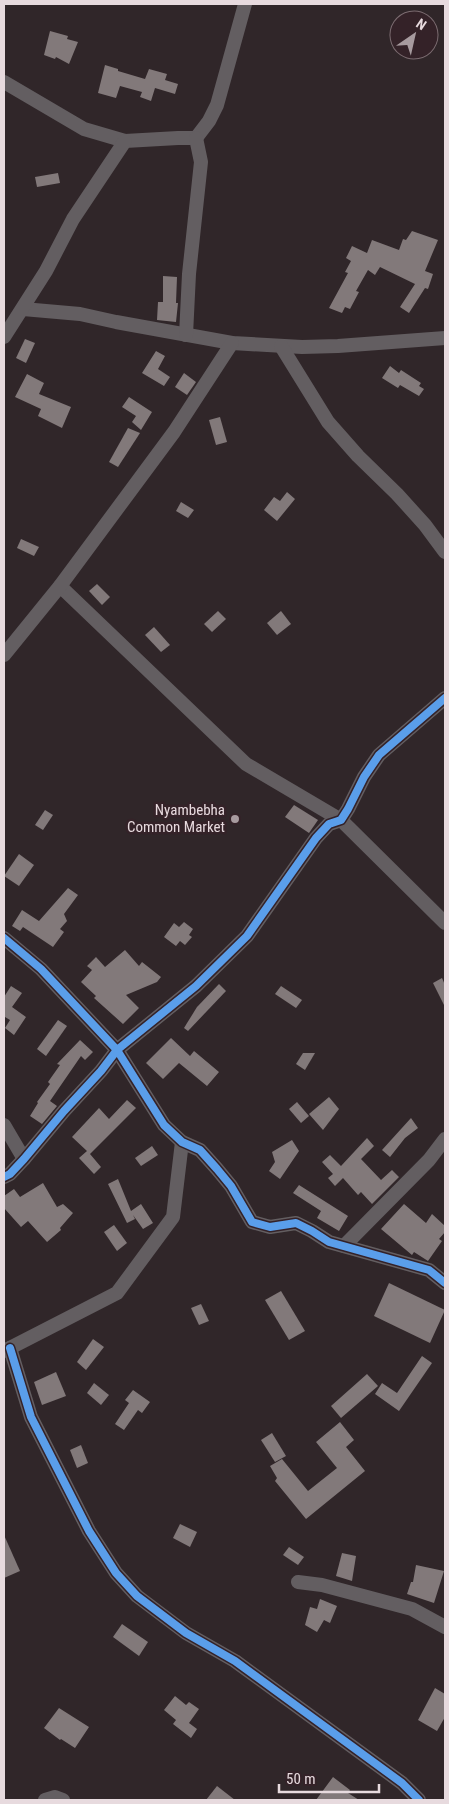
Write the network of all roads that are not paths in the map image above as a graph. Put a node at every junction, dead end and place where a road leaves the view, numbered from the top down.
1 (245, 4) edge
2 (4, 82) edge
3 (196, 138) junction
4 (125, 141) junction
5 (23, 309) junction
6 (186, 335) junction
7 (4, 337) edge
8 (445, 338) edge
9 (232, 343) junction
10 (281, 346) junction
11 (445, 552) edge
12 (60, 586) junction
13 (4, 655) edge
14 (445, 698) edge
15 (341, 820) junction
16 (445, 924) edge
17 (4, 938) edge
18 (117, 1050) junction
19 (4, 1125) edge
20 (445, 1139) edge
21 (182, 1142) junction
22 (24, 1158) junction
23 (4, 1178) edge
24 (344, 1246) junction
25 (445, 1283) edge
26 (7, 1350) edge
27 (298, 1582) dead end
28 (445, 1627) edge
29 (45, 1800) edge
30 (63, 1800) edge
31 (419, 1800) edge

1 - 3 street
2 - 4 street
3 - 4 street
3 - 6 street
4 - 5 street
5 - 6 street
5 - 7 street
6 - 9 street
8 - 10 street
9 - 10 street
9 - 12 street
10 - 11 street
12 - 13 street
12 - 15 street
14 - 15 street
15 - 16 street
15 - 18 street
17 - 18 street
18 - 21 street
18 - 22 street
19 - 22 street
20 - 24 street
21 - 24 street
21 - 26 street
22 - 23 street
24 - 25 street
26 - 31 street
27 - 28 street
29 - 30 street

